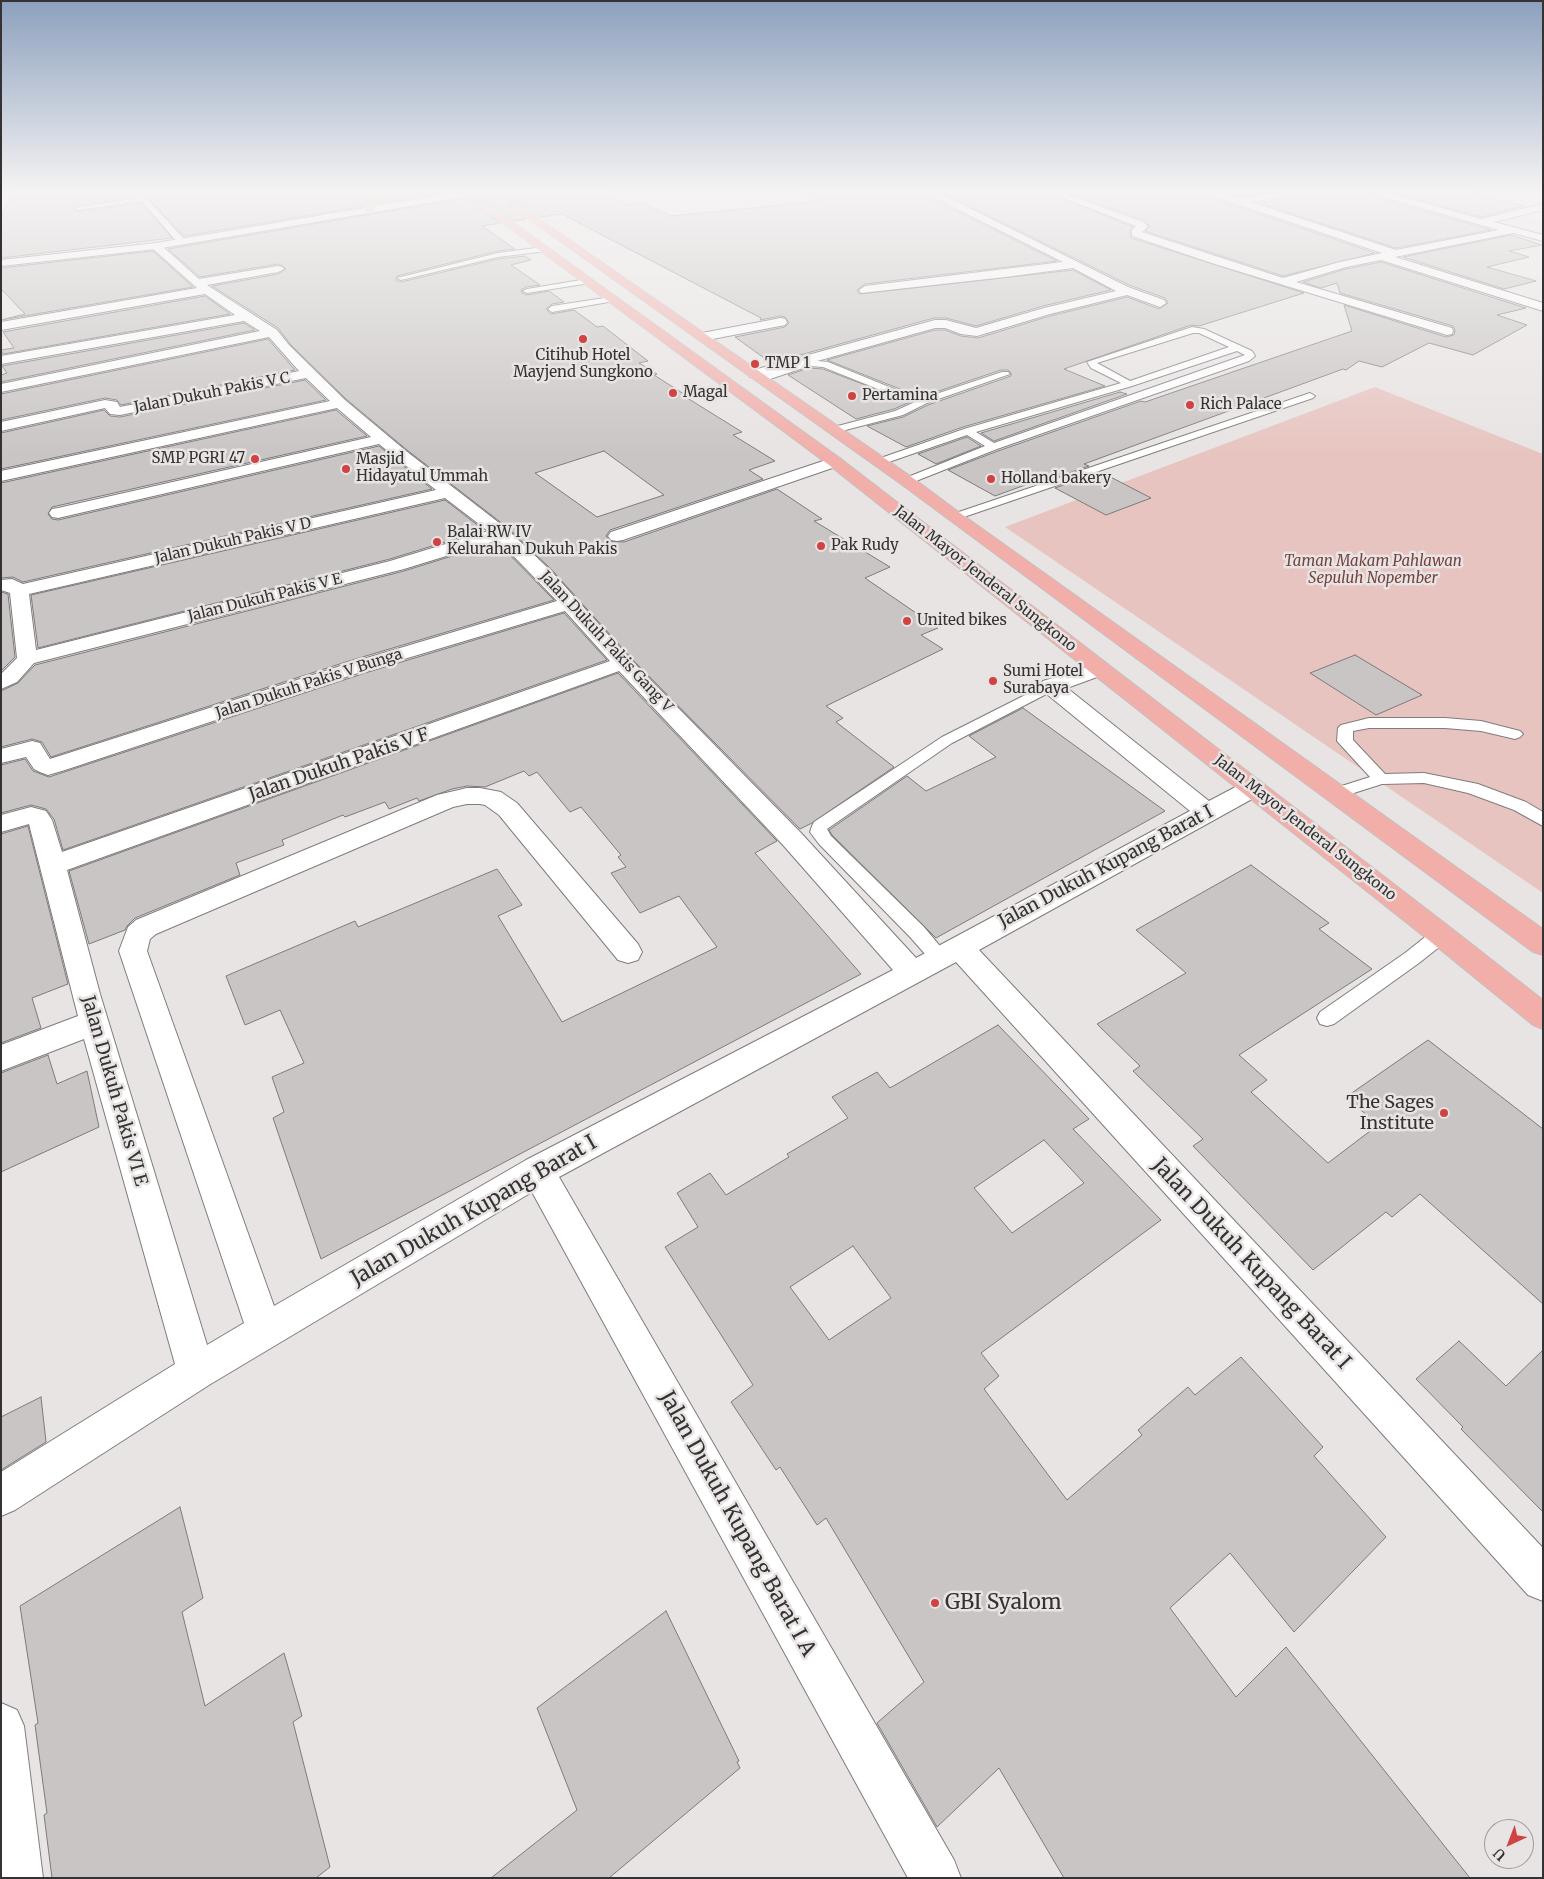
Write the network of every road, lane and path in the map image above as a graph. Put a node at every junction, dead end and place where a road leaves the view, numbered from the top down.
1 (190, 280) joint
2 (621, 280) edge
3 (955, 280) edge
4 (1103, 280) edge
5 (1280, 280) edge
6 (1290, 280) edge
7 (1457, 280) edge
8 (587, 281) joint
9 (1285, 281) junction
10 (865, 290) dead end
11 (1124, 291) junction
12 (527, 292) dead end
13 (611, 299) junction
14 (1160, 303) dead end
15 (1542, 306) edge
16 (552, 309) dead end
17 (239, 313) junction
18 (780, 322) dead end
19 (1, 326) edge
20 (1447, 330) dead end
21 (702, 337) junction
22 (278, 340) junction
23 (1236, 348) junction
24 (1, 349) edge
25 (265, 351) dead end
26 (1, 360) edge
27 (309, 373) junction
28 (1005, 374) dead end
29 (758, 377) junction
30 (1129, 384) junction
31 (1, 388) edge
32 (1310, 396) dead end
33 (924, 401) junction
34 (340, 403) junction
35 (1, 427) edge
36 (834, 430) junction
37 (968, 431) junction
38 (381, 439) junction
39 (993, 446) junction
40 (858, 448) junction
41 (833, 461) junction
42 (879, 462) junction
43 (1, 476) edge
44 (907, 480) junction
45 (448, 492) junction
46 (58, 513) dead end
47 (954, 517) junction
48 (501, 534) junction
49 (616, 536) dead end
50 (9, 587) edge
51 (570, 603) junction
52 (27, 659) junction
53 (623, 663) junction
54 (1101, 669) junction
55 (3, 682) edge
56 (1051, 686) junction
57 (1515, 734) dead end
58 (1, 756) edge
59 (1381, 778) junction
60 (1254, 788) junction
61 (1335, 794) junction
62 (1208, 812) junction
63 (1543, 820) edge
64 (1, 824) edge
65 (53, 865) junction
66 (1441, 935) junction
67 (1543, 944) edge
68 (628, 952) dead end
69 (950, 952) junction
70 (913, 973) junction
71 (1543, 1016) edge
72 (1327, 1018) dead end
73 (94, 1022) junction
74 (1, 1058) edge
75 (538, 1170) junction
76 (265, 1332) junction
77 (196, 1372) junction
78 (1, 1496) edge
79 (1543, 1580) edge
80 (1, 1726) edge
81 (18, 1878) edge
82 (936, 1878) edge

1 - 17 street, Jalan Dukuh Pakis Gang V
1 - 19 street
2 - 21 main road, Jalan Mayor Jenderal Sungkono
3 - 10 street
4 - 11 street
5 - 9 street
6 - 9 street
7 - 15 street
8 - 12 lane
8 - 13 main road, Jalan Mayor Jenderal Sungkono
9 - 20 street
11 - 14 street
11 - 29 street
13 - 16 lane
13 - 41 main road, Jalan Mayor Jenderal Sungkono
17 - 22 street, Jalan Dukuh Pakis Gang V
17 - 24 street
17 - 26 street
18 - 21 street
21 - 29 main road, Jalan Mayor Jenderal Sungkono
22 - 25 street
22 - 27 street, Jalan Dukuh Pakis Gang V
22 - 31 street
23 - 30 lane
23 - 30 lane
23 - 39 lane
27 - 34 street, Jalan Dukuh Pakis Gang V
27 - 35 street, Jalan Dukuh Pakis V C
28 - 33 lane
29 - 33 lane
29 - 36 main road, Jalan Mayor Jenderal Sungkono
30 - 37 lane
32 - 47 lane
33 - 36 lane
34 - 38 street, Jalan Dukuh Pakis Gang V
34 - 43 street
36 - 40 main road, Jalan Mayor Jenderal Sungkono
37 - 39 lane
37 - 42 lane
38 - 45 street, Jalan Dukuh Pakis Gang V
38 - 46 street
39 - 44 lane
40 - 41 main road
40 - 42 main road, Jalan Mayor Jenderal Sungkono
41 - 42 main road
41 - 49 street
41 - 54 main road, Jalan Mayor Jenderal Sungkono
42 - 44 main road, Jalan Mayor Jenderal Sungkono
44 - 47 main road, Jalan Mayor Jenderal Sungkono
45 - 48 street, Jalan Dukuh Pakis Gang V
45 - 50 street, Jalan Dukuh Pakis V D
47 - 61 main road, Jalan Mayor Jenderal Sungkono
48 - 51 street, Jalan Dukuh Pakis Gang V
48 - 52 street, Jalan Dukuh Pakis V E
50 - 52 street
51 - 53 street, Jalan Dukuh Pakis Gang V
51 - 58 street, Jalan Dukuh Pakis V Bunga
52 - 55 street
53 - 65 street, Jalan Dukuh Pakis V F
53 - 70 street, Jalan Dukuh Pakis Gang V
54 - 56 street
54 - 60 main road, Jalan Mayor Jenderal Sungkono
56 - 62 street
56 - 69 lane
57 - 59 lane
59 - 61 lane
59 - 63 lane
60 - 62 street, Jalan Dukuh Kupang Barat I
60 - 66 main road, Jalan Mayor Jenderal Sungkono
61 - 67 main road, Jalan Mayor Jenderal Sungkono
62 - 69 street, Jalan Dukuh Kupang Barat I
64 - 65 street, Jalan Dukuh Pakis VI E
65 - 73 street, Jalan Dukuh Pakis VI E
66 - 71 main road, Jalan Mayor Jenderal Sungkono
66 - 72 lane
68 - 76 street
69 - 70 street, Jalan Dukuh Kupang Barat I
69 - 79 street, Jalan Dukuh Kupang Barat I
70 - 75 street, Jalan Dukuh Kupang Barat I
73 - 74 street
73 - 77 street, Jalan Dukuh Pakis VI E
75 - 76 street, Jalan Dukuh Kupang Barat I
75 - 82 street, Jalan Dukuh Kupang Barat I A
76 - 77 street, Jalan Dukuh Kupang Barat I
77 - 78 street, Jalan Dukuh Kupang Barat I
80 - 81 street

